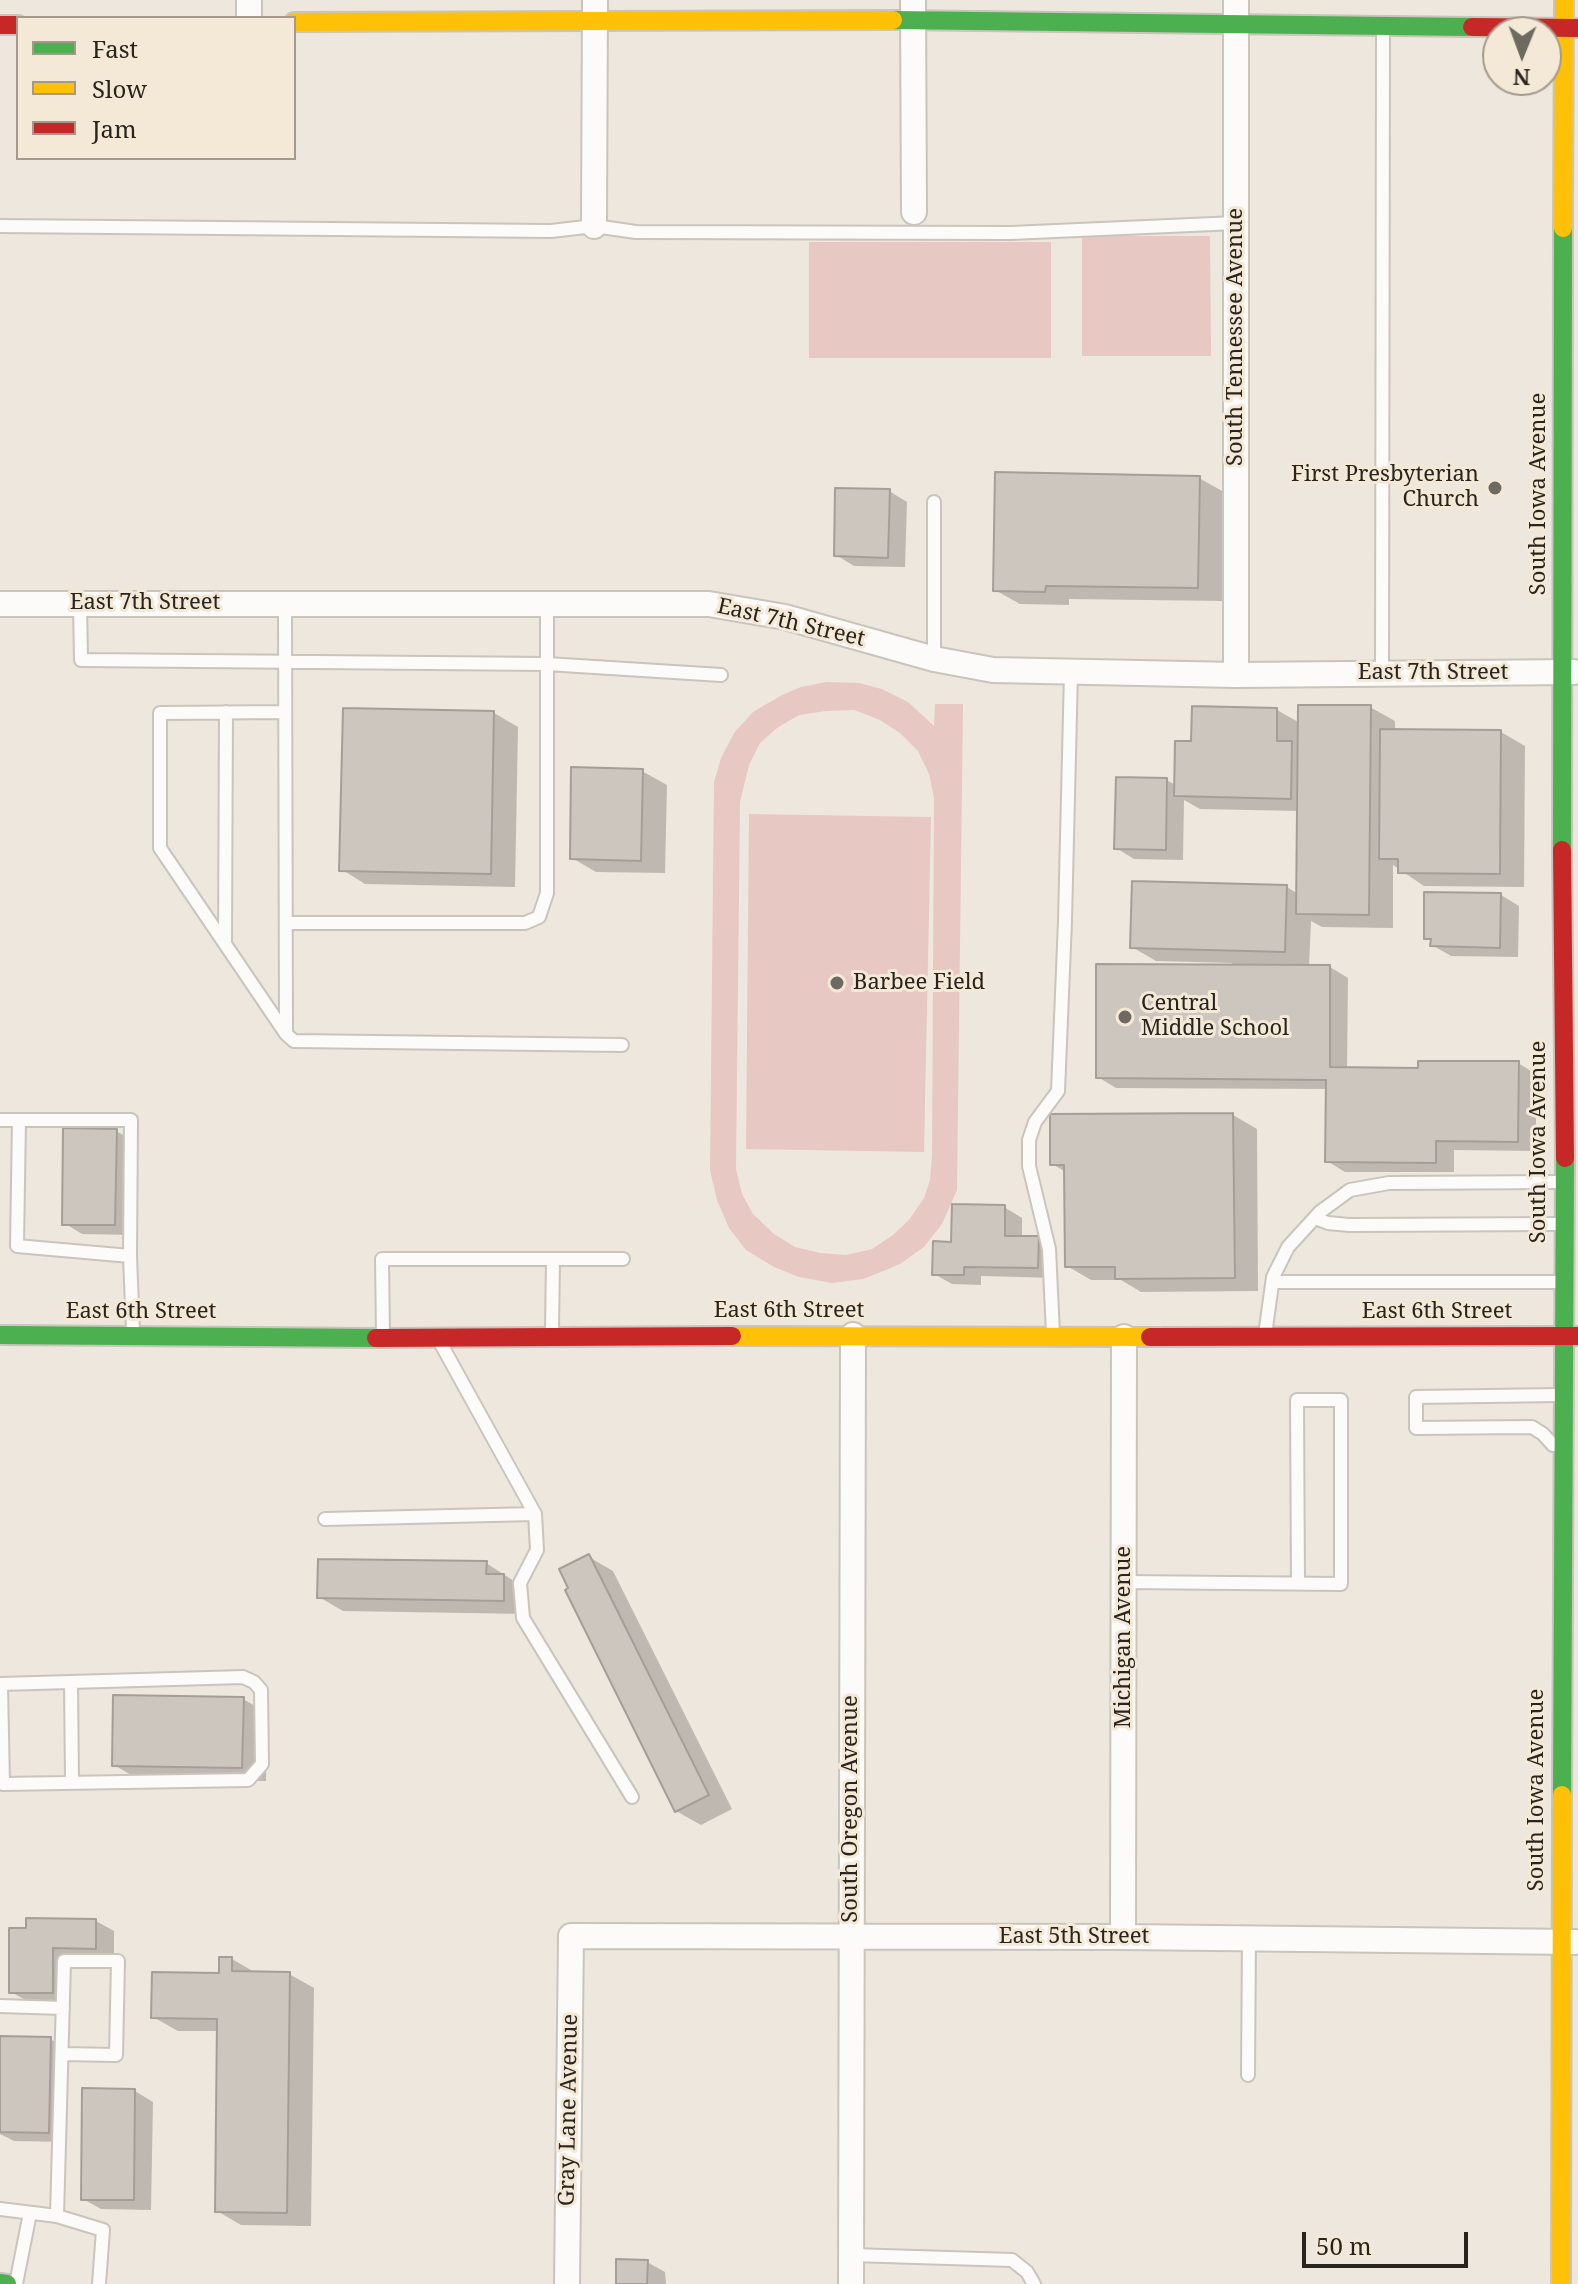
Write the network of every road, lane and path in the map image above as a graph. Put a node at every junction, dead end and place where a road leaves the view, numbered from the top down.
1 (1236, 0) edge
2 (1564, 0) edge
3 (913, 10) edge
4 (595, 11) edge
5 (296, 22) edge
6 (1237, 25) junction
7 (1383, 26) junction
8 (1571, 28) edge
9 (914, 212) dead end
10 (1236, 223) junction
11 (0, 226) edge
12 (594, 226) junction
13 (934, 502) dead end
14 (80, 603) junction
15 (285, 603) junction
16 (547, 603) junction
17 (0, 604) edge
18 (934, 659) junction
19 (285, 660) junction
20 (547, 664) junction
21 (1071, 672) junction
22 (1570, 672) edge
23 (1382, 673) junction
24 (721, 675) dead end
25 (1236, 675) junction
26 (226, 712) junction
27 (285, 712) junction
28 (286, 923) junction
29 (225, 944) junction
30 (286, 1034) junction
31 (622, 1045) dead end
32 (1571, 1117) edge
33 (0, 1120) edge
34 (19, 1120) junction
35 (1571, 1162) edge
36 (1565, 1182) junction
37 (1315, 1218) junction
38 (1571, 1224) edge
39 (130, 1256) junction
40 (553, 1259) junction
41 (623, 1259) dead end
42 (1273, 1282) junction
43 (1571, 1282) edge
44 (0, 1335) edge
45 (133, 1335) junction
46 (552, 1335) junction
47 (853, 1335) junction
48 (1570, 1336) edge
49 (1053, 1337) junction
50 (1124, 1337) junction
51 (1265, 1337) junction
52 (383, 1338) junction
53 (437, 1338) junction
54 (1562, 1395) junction
55 (1562, 1455) junction
56 (535, 1514) junction
57 (325, 1519) dead end
58 (1125, 1582) junction
59 (1298, 1583) junction
60 (71, 1682) junction
61 (1, 1684) edge
62 (72, 1783) junction
63 (632, 1797) dead end
64 (571, 1936) joint
65 (1123, 1937) junction
66 (851, 1938) junction
67 (1249, 1938) junction
68 (1570, 1942) edge
69 (0, 2006) edge
70 (63, 2008) junction
71 (62, 2054) junction
72 (1248, 2075) dead end
73 (0, 2209) edge
74 (30, 2213) junction
75 (57, 2216) junction
76 (852, 2255) junction
77 (0, 2283) edge
78 (7, 2284) edge
79 (16, 2284) edge
80 (99, 2284) edge
81 (567, 2284) edge
82 (851, 2284) edge
83 (1034, 2284) edge
84 (1561, 2284) edge

1 - 6 street, South Tennessee Avenue
2 - 8 street, South Iowa Avenue
3 - 4 street
3 - 6 street
3 - 9 street
4 - 5 street
4 - 12 street
6 - 7 street
6 - 10 street, South Tennessee Avenue
7 - 8 street
7 - 23 lane
8 - 22 street, South Iowa Avenue
10 - 12 lane
10 - 25 street, South Tennessee Avenue
11 - 12 lane
13 - 18 lane
14 - 15 street, East 7th Street
14 - 17 street, East 7th Street
14 - 19 lane
15 - 16 street, East 7th Street
15 - 19 lane
16 - 18 street, East 7th Street
16 - 20 lane
18 - 21 street, East 7th Street
19 - 20 lane
19 - 27 lane
20 - 24 lane
20 - 28 lane
21 - 25 street, East 7th Street
21 - 49 lane
22 - 23 street, East 7th Street
22 - 32 street, South Iowa Avenue
23 - 25 street, East 7th Street
26 - 27 lane
26 - 29 lane
26 - 29 lane
27 - 28 lane
28 - 30 lane
29 - 30 lane
30 - 31 lane
32 - 35 street, South Iowa Avenue
33 - 34 lane
34 - 39 lane
34 - 39 lane
35 - 36 street, South Iowa Avenue
36 - 37 lane
36 - 38 street, South Iowa Avenue
37 - 38 lane
37 - 42 lane
38 - 43 street, South Iowa Avenue
39 - 45 lane
40 - 41 lane
40 - 46 lane
40 - 52 lane
42 - 43 lane
42 - 51 lane
43 - 48 street, South Iowa Avenue
44 - 45 street, East 6th Street
45 - 52 street, East 6th Street
46 - 47 street, East 6th Street
46 - 53 street, East 6th Street
47 - 49 street, East 6th Street
47 - 66 street, South Oregon Avenue
48 - 51 street, East 6th Street
48 - 54 street, South Iowa Avenue
49 - 50 street, East 6th Street
50 - 51 street, East 6th Street
50 - 58 street, Michigan Avenue
52 - 53 street, East 6th Street
53 - 56 lane
54 - 55 street, South Iowa Avenue
54 - 55 lane
55 - 68 street, South Iowa Avenue
56 - 57 lane
56 - 63 lane
58 - 59 lane
58 - 65 street, Michigan Avenue
59 - 59 lane
60 - 61 lane
60 - 62 lane
60 - 62 lane
61 - 62 lane
64 - 66 street, East 5th Street
64 - 81 street, Gray Lane Avenue
65 - 66 street, East 5th Street
65 - 67 street, East 5th Street
66 - 76 street, South Oregon Avenue
67 - 68 street, East 5th Street
67 - 72 lane
68 - 84 street, South Iowa Avenue
69 - 70 lane
70 - 71 lane
70 - 71 lane
71 - 75 lane
73 - 74 lane
74 - 75 lane
74 - 79 lane
75 - 80 lane
76 - 82 street, South Oregon Avenue
76 - 83 lane
77 - 78 street

